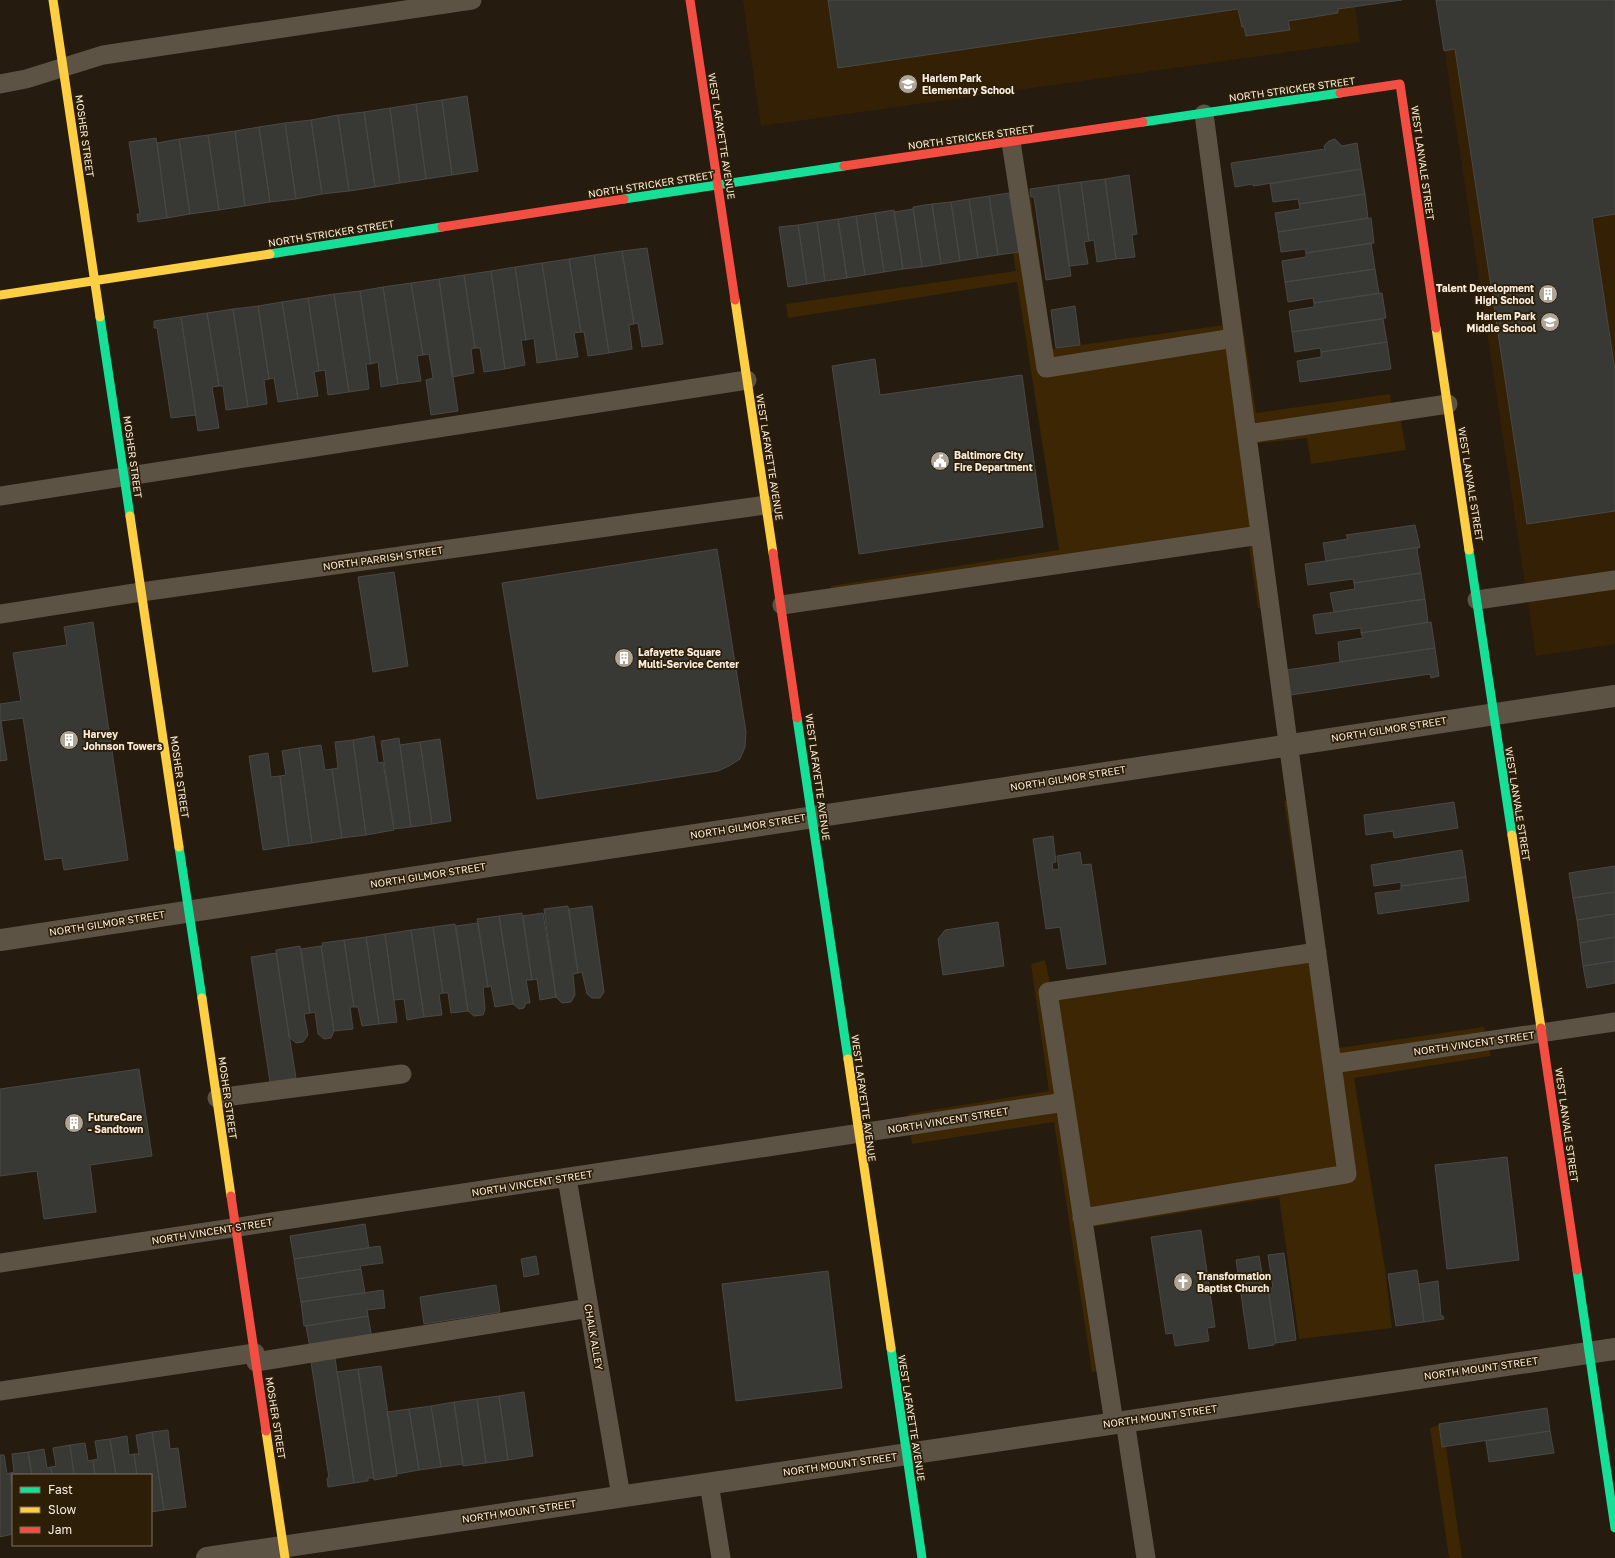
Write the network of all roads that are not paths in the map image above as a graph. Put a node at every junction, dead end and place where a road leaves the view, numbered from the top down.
1 (53, 0) edge
2 (472, 0) edge
3 (690, 0) edge
4 (63, 67) junction
5 (0, 84) edge
6 (1400, 84) joint
7 (1204, 114) junction
8 (1011, 142) junction
9 (718, 185) junction
10 (95, 281) junction
11 (0, 295) edge
12 (1234, 338) junction
13 (747, 380) junction
14 (1448, 404) junction
15 (1247, 434) junction
16 (124, 476) junction
17 (0, 496) edge
18 (766, 505) junction
19 (1260, 535) junction
20 (1615, 580) edge
21 (141, 592) junction
22 (1477, 600) junction
23 (782, 605) junction
24 (0, 614) edge
25 (1615, 696) edge
26 (1494, 713) junction
27 (1288, 745) junction
28 (813, 816) junction
29 (189, 911) junction
30 (0, 940) edge
31 (1317, 952) junction
32 (1615, 1022) edge
33 (1543, 1033) junction
34 (1332, 1064) junction
35 (402, 1074) dead end
36 (217, 1098) junction
37 (1065, 1102) junction
38 (858, 1133) junction
39 (567, 1178) junction
40 (1082, 1218) junction
41 (236, 1228) junction
42 (0, 1263) edge
43 (589, 1308) junction
44 (1615, 1348) edge
45 (1589, 1352) junction
46 (256, 1358) junction
47 (0, 1391) edge
48 (1119, 1422) junction
49 (906, 1454) junction
50 (709, 1483) junction
51 (621, 1496) junction
52 (1615, 1528) edge
53 (285, 1552) edge
54 (207, 1558) edge
55 (720, 1558) edge
56 (922, 1558) edge
57 (1146, 1558) edge

1 - 4 street, MOSHER STREET
2 - 4 lane
3 - 9 street, WEST LAFAYETTE AVENUE
4 - 5 lane
4 - 10 street, MOSHER STREET
6 - 7 street, NORTH STRICKER STREET
6 - 14 street, WEST LANVALE STREET
7 - 8 street, NORTH STRICKER STREET
7 - 12 lane
8 - 9 street, NORTH STRICKER STREET
8 - 12 lane
9 - 10 street, NORTH STRICKER STREET
9 - 13 street, WEST LAFAYETTE AVENUE
10 - 11 street, NORTH STRICKER STREET
10 - 16 street, MOSHER STREET
12 - 15 lane
13 - 16 lane
13 - 18 street, WEST LAFAYETTE AVENUE
14 - 15 lane
14 - 22 street, WEST LANVALE STREET
15 - 19 lane
16 - 17 lane
16 - 21 street, MOSHER STREET
18 - 21 lane, NORTH PARRISH STREET
18 - 23 street, WEST LAFAYETTE AVENUE
19 - 23 lane
19 - 27 lane
20 - 22 lane
21 - 24 lane, NORTH PARRISH STREET
21 - 29 street, MOSHER STREET
22 - 26 street, WEST LANVALE STREET
23 - 28 street, WEST LAFAYETTE AVENUE
25 - 26 street, NORTH GILMOR STREET
26 - 27 street, NORTH GILMOR STREET
26 - 33 street, WEST LANVALE STREET
27 - 28 street, NORTH GILMOR STREET
27 - 31 lane
28 - 29 street, NORTH GILMOR STREET
28 - 38 street, WEST LAFAYETTE AVENUE
29 - 30 street, NORTH GILMOR STREET
29 - 36 street, MOSHER STREET
31 - 34 lane
31 - 37 lane
32 - 33 lane, NORTH VINCENT STREET
33 - 34 lane, NORTH VINCENT STREET
33 - 45 street, WEST LANVALE STREET
34 - 40 lane
35 - 36 lane
36 - 41 street, MOSHER STREET
37 - 38 lane, NORTH VINCENT STREET
37 - 40 lane
38 - 39 lane, NORTH VINCENT STREET
38 - 49 street, WEST LAFAYETTE AVENUE
39 - 41 lane, NORTH VINCENT STREET
39 - 43 lane, CHALK ALLEY
40 - 48 lane
41 - 42 lane, NORTH VINCENT STREET
41 - 46 street, MOSHER STREET
43 - 46 lane
43 - 51 lane, CHALK ALLEY
44 - 45 street, NORTH MOUNT STREET
45 - 48 street, NORTH MOUNT STREET
45 - 52 street, WEST LANVALE STREET
46 - 47 lane
46 - 53 street, MOSHER STREET
48 - 49 street, NORTH MOUNT STREET
48 - 57 lane
49 - 50 street, NORTH MOUNT STREET
49 - 56 street, WEST LAFAYETTE AVENUE
50 - 51 street, NORTH MOUNT STREET
50 - 55 lane
51 - 53 street, NORTH MOUNT STREET
53 - 54 street, NORTH MOUNT STREET

